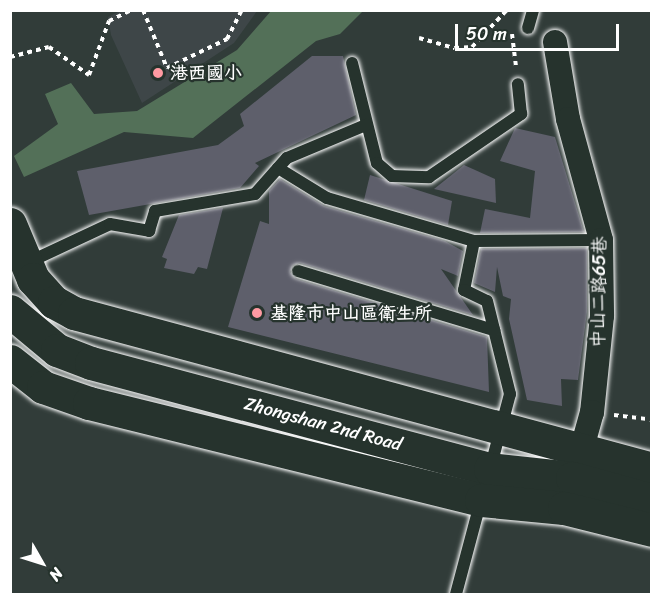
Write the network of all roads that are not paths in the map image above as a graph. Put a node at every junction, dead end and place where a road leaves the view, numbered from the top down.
1 (533, 10) edge
2 (528, 28) dead end
3 (555, 42) dead end
4 (352, 63) dead end
5 (518, 84) road end
6 (366, 125) junction
7 (278, 168) junction
8 (10, 224) edge
9 (602, 240) junction
10 (474, 241) junction
11 (25, 264) junction
12 (298, 272) dead end
13 (10, 311) edge
14 (494, 330) junction
15 (10, 361) edge
16 (501, 429) junction
17 (651, 469) edge
18 (573, 479) junction
19 (486, 484) junction
20 (651, 500) edge
21 (651, 530) edge
22 (456, 594) edge

1 - 2 lane
3 - 9 street, 中山二路65巷
4 - 6 lane
5 - 6 lane
6 - 7 lane
7 - 10 lane
7 - 11 lane
8 - 11 street, Zhongshan 2nd Road
9 - 10 lane
9 - 18 street, 中山二路65巷
10 - 14 lane
11 - 16 street, Zhongshan 2nd Road
12 - 14 lane
13 - 19 street, Zhongshan 2nd Road
14 - 16 lane
15 - 19 street, Zhongshan 2nd Road
16 - 18 street, Zhongshan 2nd Road
16 - 19 lane
17 - 18 street, Zhongshan 2nd Road
18 - 19 street, Zhongshan 2nd Road
18 - 20 street, Zhongshan 2nd Road
18 - 21 street, Zhongshan 2nd Road
19 - 22 lane

